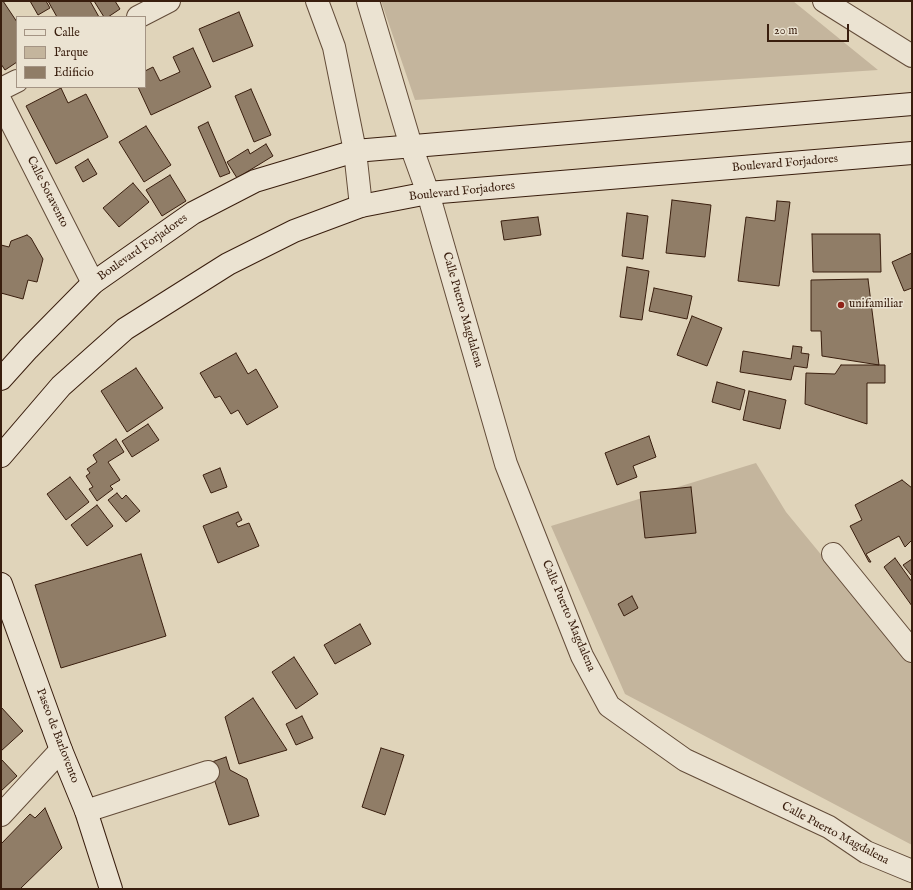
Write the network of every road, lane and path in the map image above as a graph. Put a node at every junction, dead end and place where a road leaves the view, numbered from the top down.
1 (169, 1) edge
2 (317, 1) edge
3 (368, 1) edge
4 (824, 1) edge
5 (140, 16) edge
6 (912, 56) edge
7 (16, 82) edge
8 (1, 89) edge
9 (1, 102) edge
10 (912, 104) edge
11 (411, 146) junction
12 (355, 151) junction
13 (912, 153) edge
14 (428, 193) junction
15 (361, 206) junction
16 (93, 283) junction
17 (1, 379) edge
18 (1, 456) edge
19 (833, 554) dead end
20 (1, 584) edge
21 (912, 650) edge
22 (61, 750) junction
23 (208, 772) dead end
24 (86, 811) junction
25 (1, 815) edge
26 (912, 872) edge
27 (111, 889) edge

1 - 5 street
2 - 12 street
3 - 11 street, Calle Puerto Magdalena
4 - 6 street
7 - 8 street
9 - 16 street, Calle Sotavento
10 - 11 street, Boulevard Forjadores
11 - 12 street, Boulevard Forjadores
11 - 14 street, Calle Puerto Magdalena
12 - 15 street
12 - 16 street, Boulevard Forjadores
13 - 14 street, Boulevard Forjadores
14 - 15 street, Boulevard Forjadores
14 - 26 street, Calle Puerto Magdalena
15 - 18 street, Boulevard Forjadores
16 - 17 street, Boulevard Forjadores
19 - 21 street
20 - 22 street, Paseo de Barlovento
22 - 24 street, Paseo de Barlovento
22 - 25 street
23 - 24 street
24 - 27 street, Paseo de Barlovento

